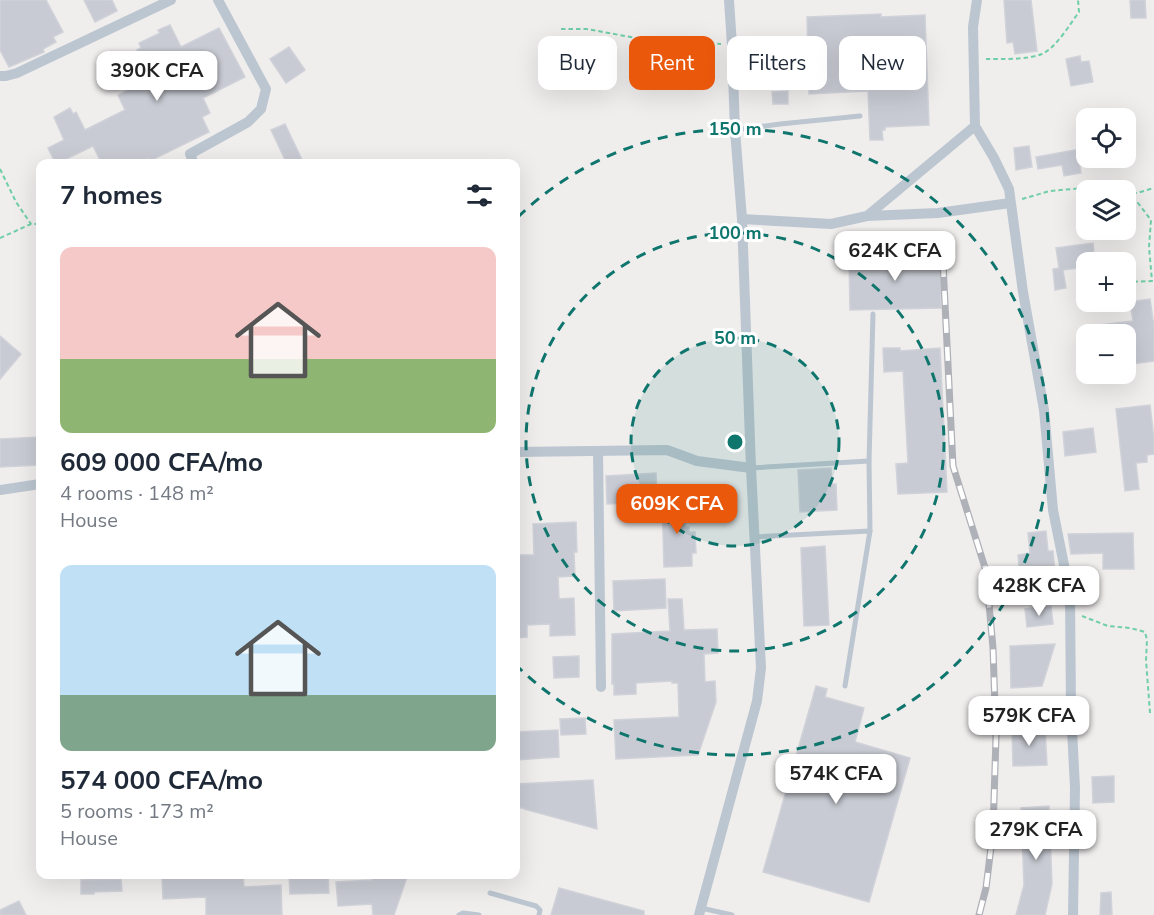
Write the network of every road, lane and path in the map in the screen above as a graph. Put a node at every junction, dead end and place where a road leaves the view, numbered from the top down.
1 (171, 0) edge
2 (218, 0) edge
3 (729, 0) edge
4 (977, 0) edge
5 (1078, 0) edge
6 (561, 29) dead end
7 (731, 36) edge
8 (727, 45) edge
9 (974, 60) junction
10 (0, 76) edge
11 (734, 90) edge
12 (860, 116) dead end
13 (975, 126) junction
14 (735, 130) junction
15 (192, 159) edge
16 (0, 169) edge
17 (1154, 188) edge
18 (1076, 189) edge
19 (1136, 193) edge
20 (1136, 201) edge
21 (1010, 203) junction
22 (867, 216) junction
23 (742, 219) junction
24 (32, 224) junction
25 (36, 224) edge
26 (0, 238) edge
27 (1136, 282) edge
28 (873, 314) dead end
29 (598, 451) junction
30 (520, 452) edge
31 (869, 461) junction
32 (751, 468) junction
33 (36, 485) edge
34 (0, 490) edge
35 (870, 531) junction
36 (754, 537) junction
37 (1070, 611) junction
38 (845, 686) dead end
39 (602, 687) dead end
40 (1150, 713) dead end
41 (490, 893) dead end
42 (700, 911) edge
43 (459, 915) edge
44 (479, 915) edge
45 (538, 915) edge
46 (732, 915) edge
47 (1073, 915) edge

1 - 10 street
2 - 15 street
3 - 7 street
4 - 9 street
5 - 9 path
6 - 8 path
9 - 13 street
11 - 14 street
12 - 14 lane
13 - 21 street
13 - 22 street
14 - 23 street
16 - 24 path
17 - 19 path
18 - 21 path
20 - 27 path
21 - 22 street
21 - 37 street
22 - 23 street
23 - 32 street
24 - 25 path
24 - 26 path
28 - 31 lane
29 - 30 street
29 - 32 street
29 - 39 street
31 - 32 lane
31 - 35 lane
32 - 36 street
33 - 34 street
35 - 36 lane
35 - 38 lane
36 - 42 street
37 - 40 path
37 - 47 street
41 - 45 lane
42 - 46 lane
43 - 44 lane

